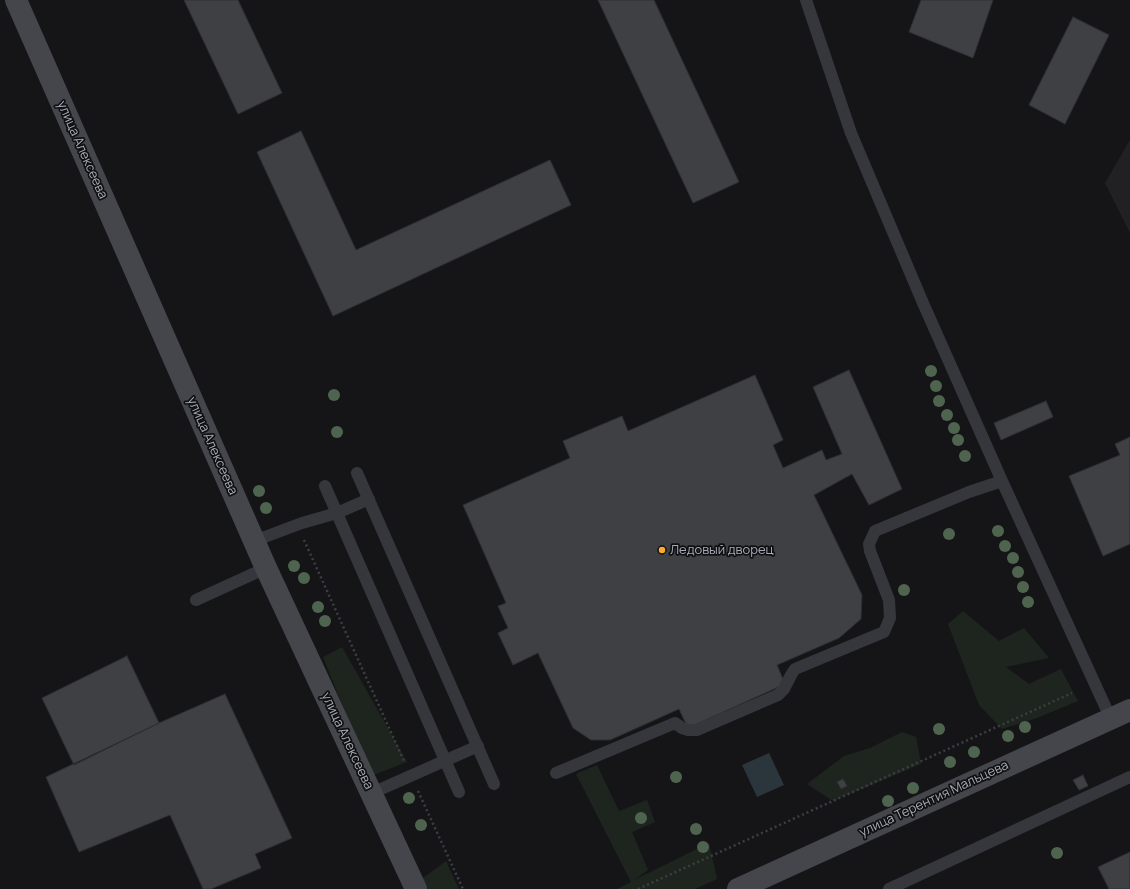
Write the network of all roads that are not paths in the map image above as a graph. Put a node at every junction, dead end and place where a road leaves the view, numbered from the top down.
1 (16, 0) edge
2 (806, 0) edge
3 (357, 472) dead end
4 (1002, 481) junction
5 (325, 486) dead end
6 (369, 499) junction
7 (337, 513) junction
8 (254, 541) junction
9 (266, 568) junction
10 (196, 600) dead end
11 (1130, 710) edge
12 (1110, 719) junction
13 (478, 746) junction
14 (446, 760) junction
15 (556, 773) dead end
16 (1130, 777) edge
17 (494, 784) dead end
18 (459, 792) dead end
19 (372, 793) junction
20 (416, 889) edge
21 (738, 889) edge
22 (889, 889) edge

1 - 8 street, улица Алексеева
2 - 4 lane
3 - 6 lane
4 - 12 lane
4 - 15 lane
5 - 7 lane
6 - 7 lane
6 - 13 lane
7 - 8 lane
7 - 14 lane
8 - 9 street, улица Алексеева
9 - 10 lane
9 - 19 street, улица Алексеева
11 - 12 street, улица Терентия Мальцева
12 - 21 street, улица Терентия Мальцева
13 - 14 lane
13 - 17 lane
14 - 18 lane
14 - 19 lane
16 - 22 lane
19 - 20 street, улица Алексеева

